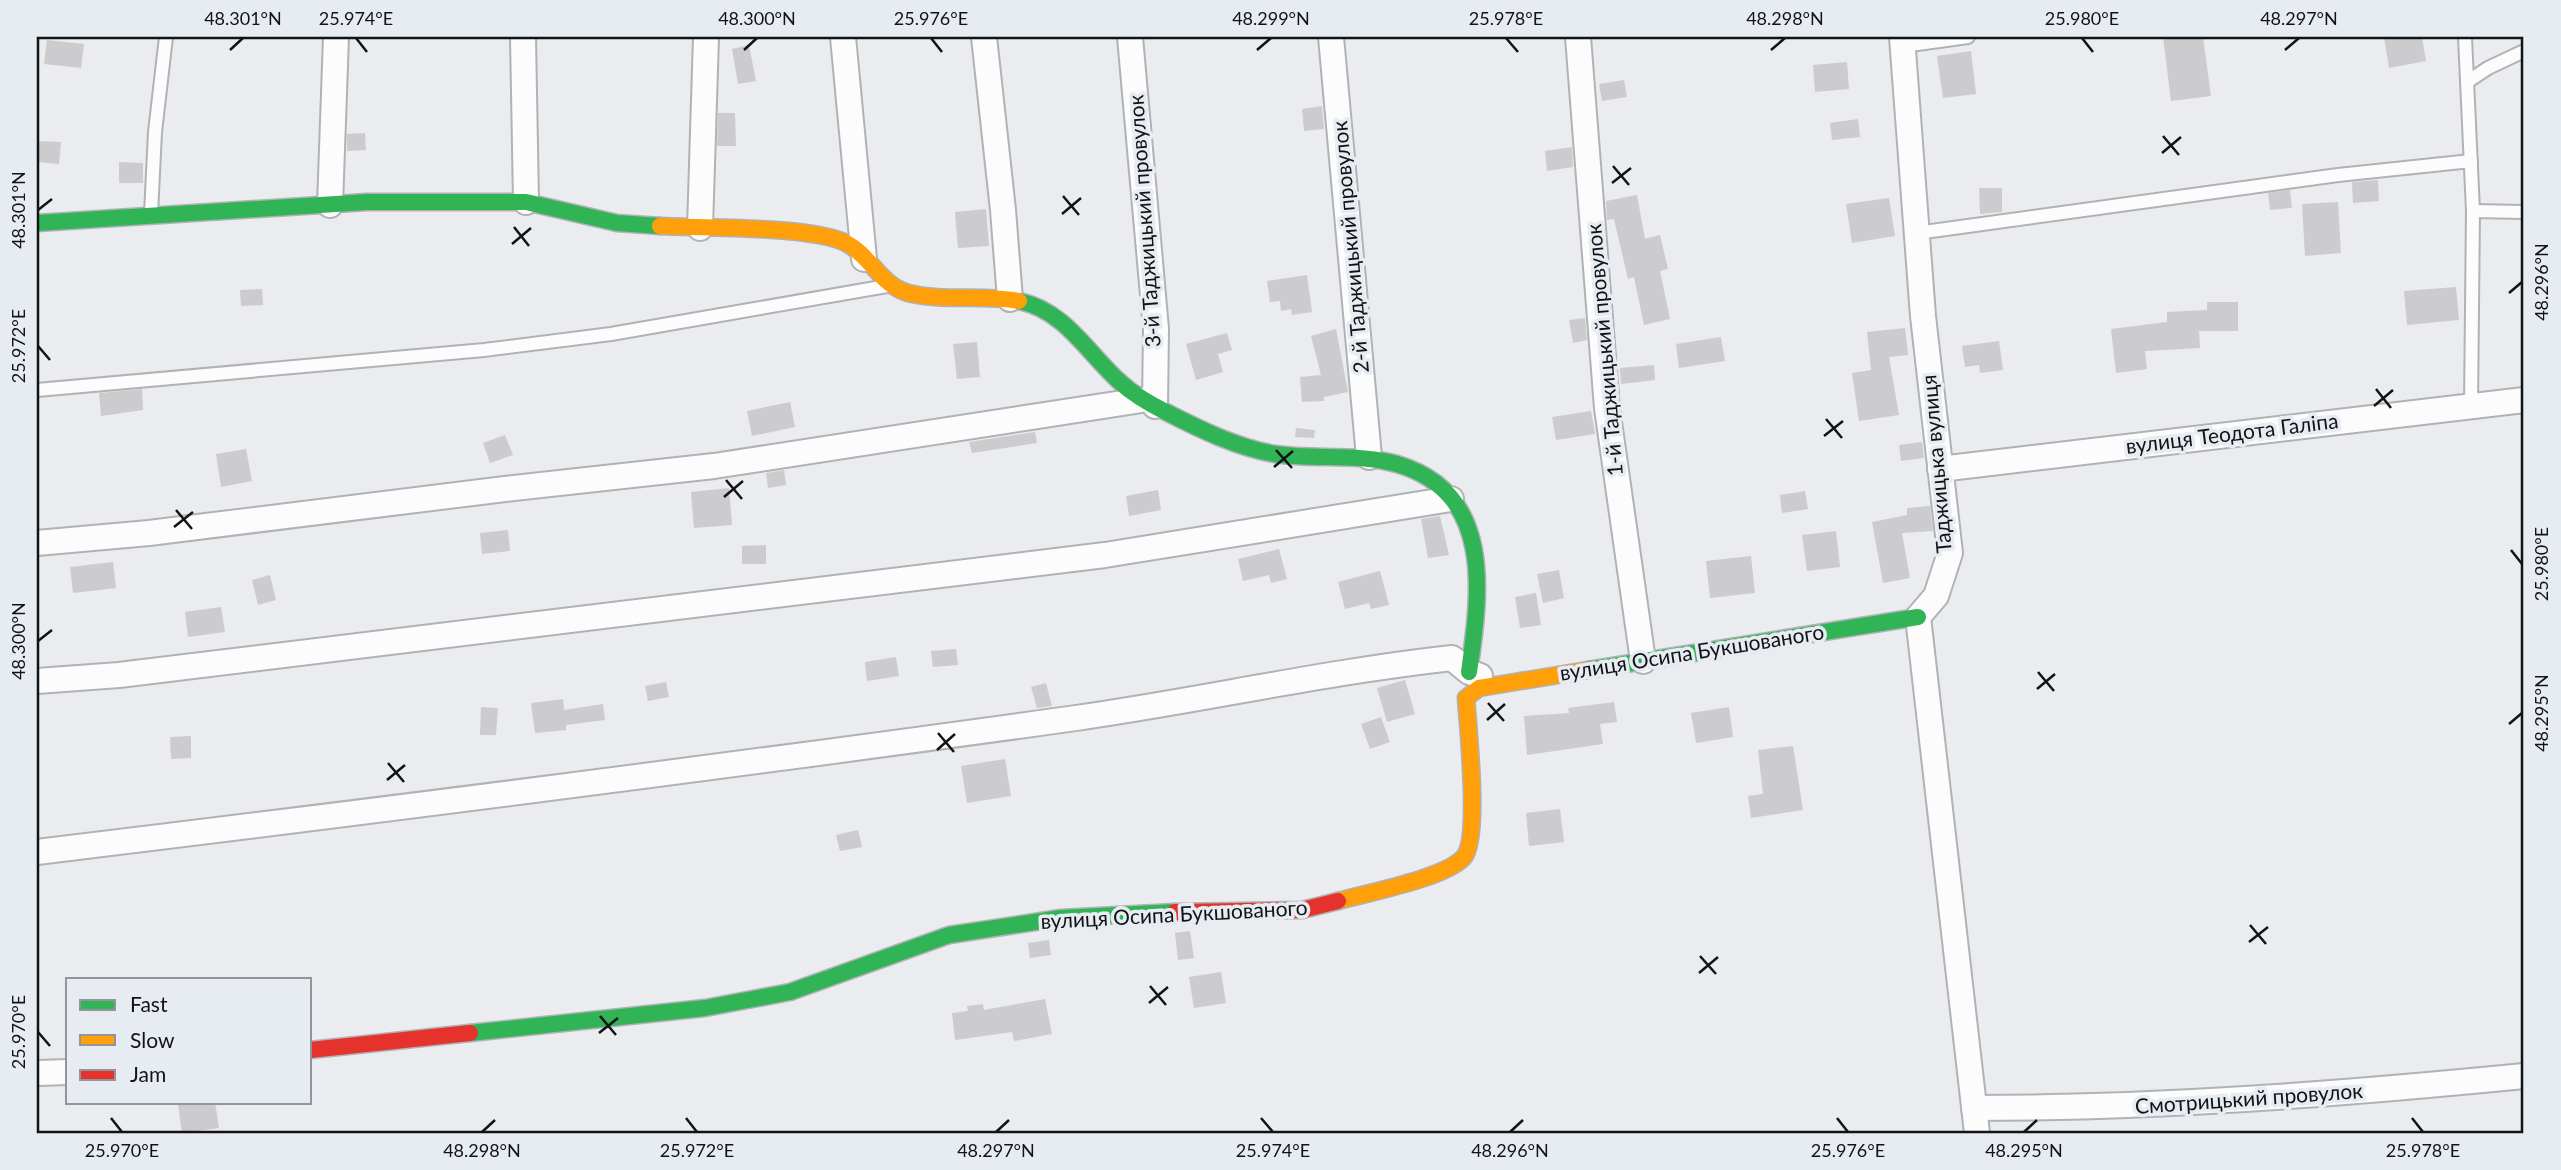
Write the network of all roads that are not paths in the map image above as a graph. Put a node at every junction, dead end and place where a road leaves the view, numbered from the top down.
1 (166, 37) edge
2 (336, 37) edge
3 (523, 37) edge
4 (706, 37) edge
5 (843, 37) edge
6 (984, 37) edge
7 (1130, 37) edge
8 (1331, 37) edge
9 (1578, 37) edge
10 (1968, 37) edge
11 (2465, 37) edge
12 (1902, 41) edge
13 (2524, 51) edge
14 (2467, 82) junction
15 (2471, 161) junction
16 (526, 202) junction
17 (330, 205) junction
18 (2473, 211) junction
19 (2524, 212) edge
20 (151, 216) junction
21 (37, 223) edge
22 (700, 228) junction
23 (1917, 233) junction
24 (864, 259) junction
25 (895, 285) junction
26 (1010, 299) junction
27 (37, 390) edge
28 (2524, 400) edge
29 (1149, 403) junction
30 (2471, 406) junction
31 (1369, 457) junction
32 (1940, 470) junction
33 (1451, 499) junction
34 (37, 543) edge
35 (1918, 617) junction
36 (1643, 662) junction
37 (1469, 672) junction
38 (37, 681) edge
39 (1501, 683) junction
40 (37, 852) edge
41 (312, 1050) edge
42 (66, 1072) edge
43 (37, 1073) edge
44 (2524, 1076) edge
45 (1974, 1108) junction
46 (1977, 1133) edge

1 - 20 lane
2 - 17 street
3 - 16 street
4 - 22 street
5 - 24 street
6 - 26 street
7 - 29 street, 3-й Таджицький провулок
8 - 31 street, 2-й Таджицький провулок
9 - 36 street, 1-й Таджицький провулок
10 - 12 lane
11 - 14 lane
12 - 23 street, Таджицька вулиця
13 - 14 lane
14 - 15 lane
15 - 18 lane
15 - 23 lane
16 - 17 street
16 - 22 street
17 - 20 street
18 - 19 lane
18 - 30 lane
20 - 21 street
22 - 24 street
23 - 32 street, Таджицька вулиця
24 - 25 street
25 - 26 street
25 - 27 lane
26 - 29 street
28 - 30 street, вулиця Теодота Галіпа
29 - 31 street
29 - 34 street
30 - 32 street, вулиця Теодота Галіпа
31 - 33 street
32 - 35 street, Таджицька вулиця
33 - 37 street
33 - 38 street
35 - 36 street, вулиця Осипа Букшованого
35 - 45 street
36 - 39 street, вулиця Осипа Букшованого
37 - 39 street
37 - 40 street
39 - 41 street, вулиця Осипа Букшованого
42 - 43 street
44 - 45 street, Смотрицький провулок
45 - 46 street

